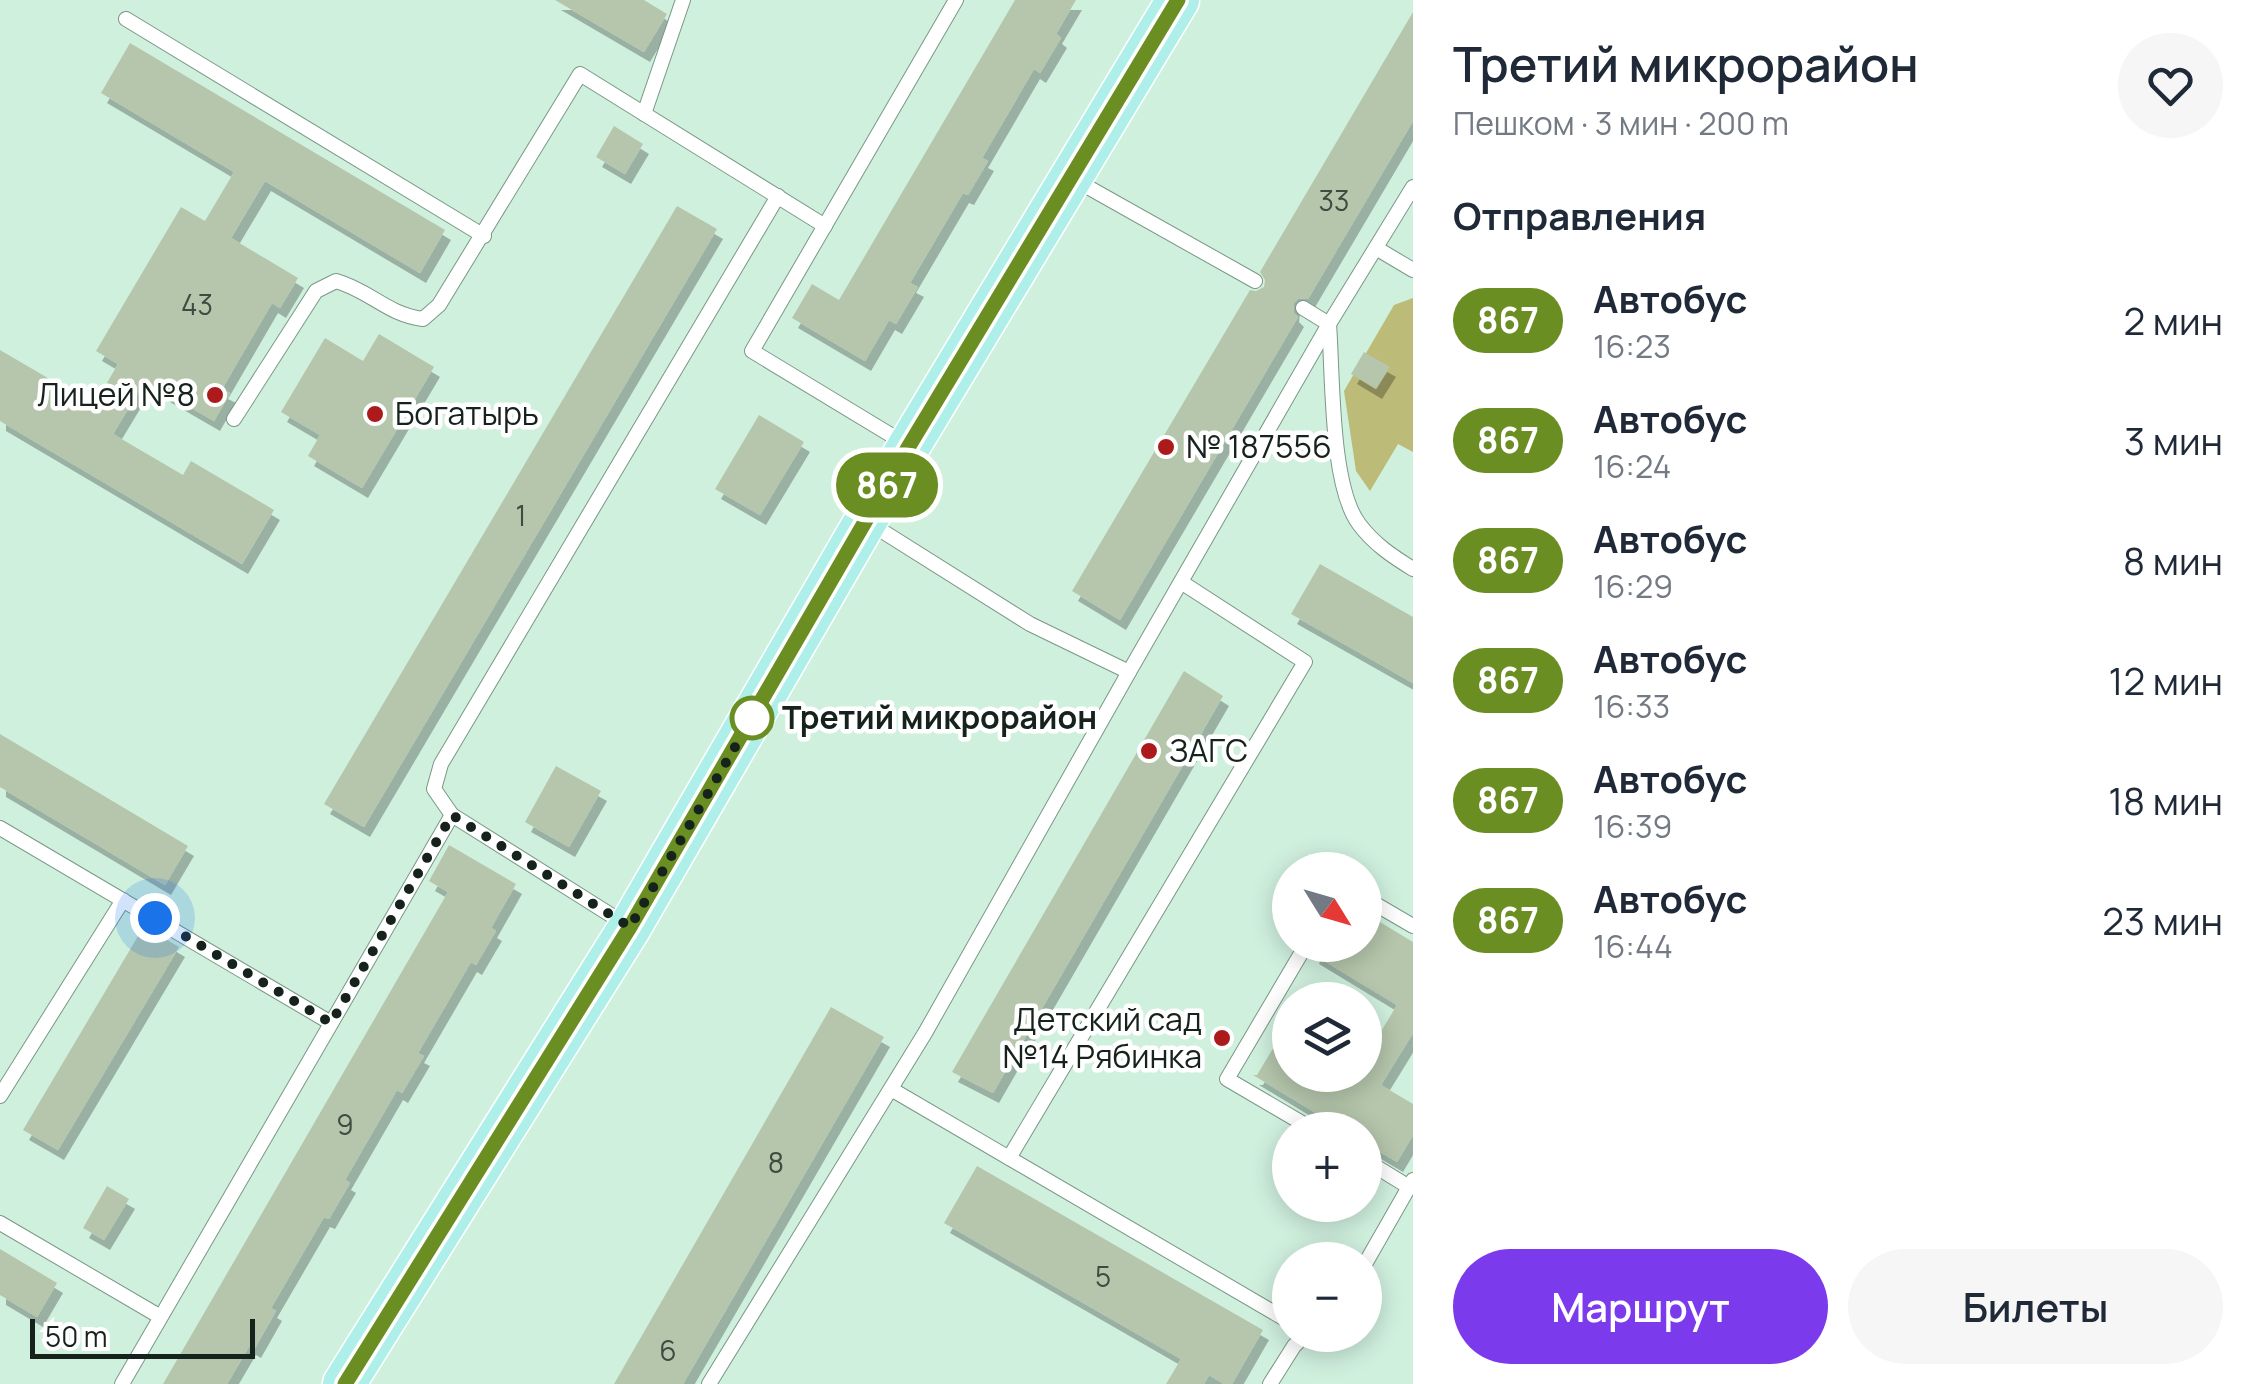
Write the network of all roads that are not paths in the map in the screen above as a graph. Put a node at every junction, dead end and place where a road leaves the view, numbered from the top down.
1 (683, 0) edge
2 (956, 0) edge
3 (1178, 0) edge
4 (126, 19) dead end
5 (644, 114) junction
6 (1070, 177) junction
7 (1413, 187) edge
8 (778, 196) junction
9 (824, 226) junction
10 (484, 236) junction
11 (1376, 248) junction
12 (1413, 270) edge
13 (1255, 280) dead end
14 (1302, 308) dead end
15 (1329, 324) junction
16 (234, 419) dead end
17 (909, 446) junction
18 (866, 521) junction
19 (1413, 569) edge
20 (1180, 582) junction
21 (1129, 672) junction
22 (452, 815) junction
23 (0, 828) edge
24 (122, 900) junction
25 (1382, 908) edge
26 (1413, 926) edge
27 (630, 927) junction
28 (1296, 962) edge
29 (331, 1023) junction
30 (891, 1089) junction
31 (0, 1096) edge
32 (1283, 1112) edge
33 (1009, 1158) junction
34 (1382, 1168) edge
35 (1411, 1183) edge
36 (0, 1223) edge
37 (1377, 1242) edge
38 (1272, 1311) edge
39 (159, 1316) junction
40 (1290, 1352) edge
41 (122, 1384) edge
42 (344, 1384) edge
43 (709, 1384) edge
44 (1270, 1384) edge

1 - 5 lane
2 - 9 lane
3 - 6 main road
4 - 10 lane
5 - 8 lane
5 - 10 lane
6 - 13 lane
6 - 17 main road
7 - 11 lane
8 - 9 lane
8 - 22 lane
9 - 17 lane
10 - 16 lane
11 - 12 lane
11 - 15 lane
14 - 15 lane
15 - 19 lane
15 - 20 lane
17 - 18 main road
18 - 21 lane
18 - 27 main road
20 - 21 lane
20 - 33 lane
21 - 30 lane
22 - 27 lane
22 - 29 lane
23 - 24 lane
24 - 29 lane
24 - 31 lane
25 - 26 lane
27 - 42 main road
28 - 32 lane
29 - 39 lane
30 - 33 lane
30 - 43 lane
33 - 38 lane
34 - 35 lane
35 - 37 lane
36 - 39 lane
39 - 41 lane
40 - 44 lane

